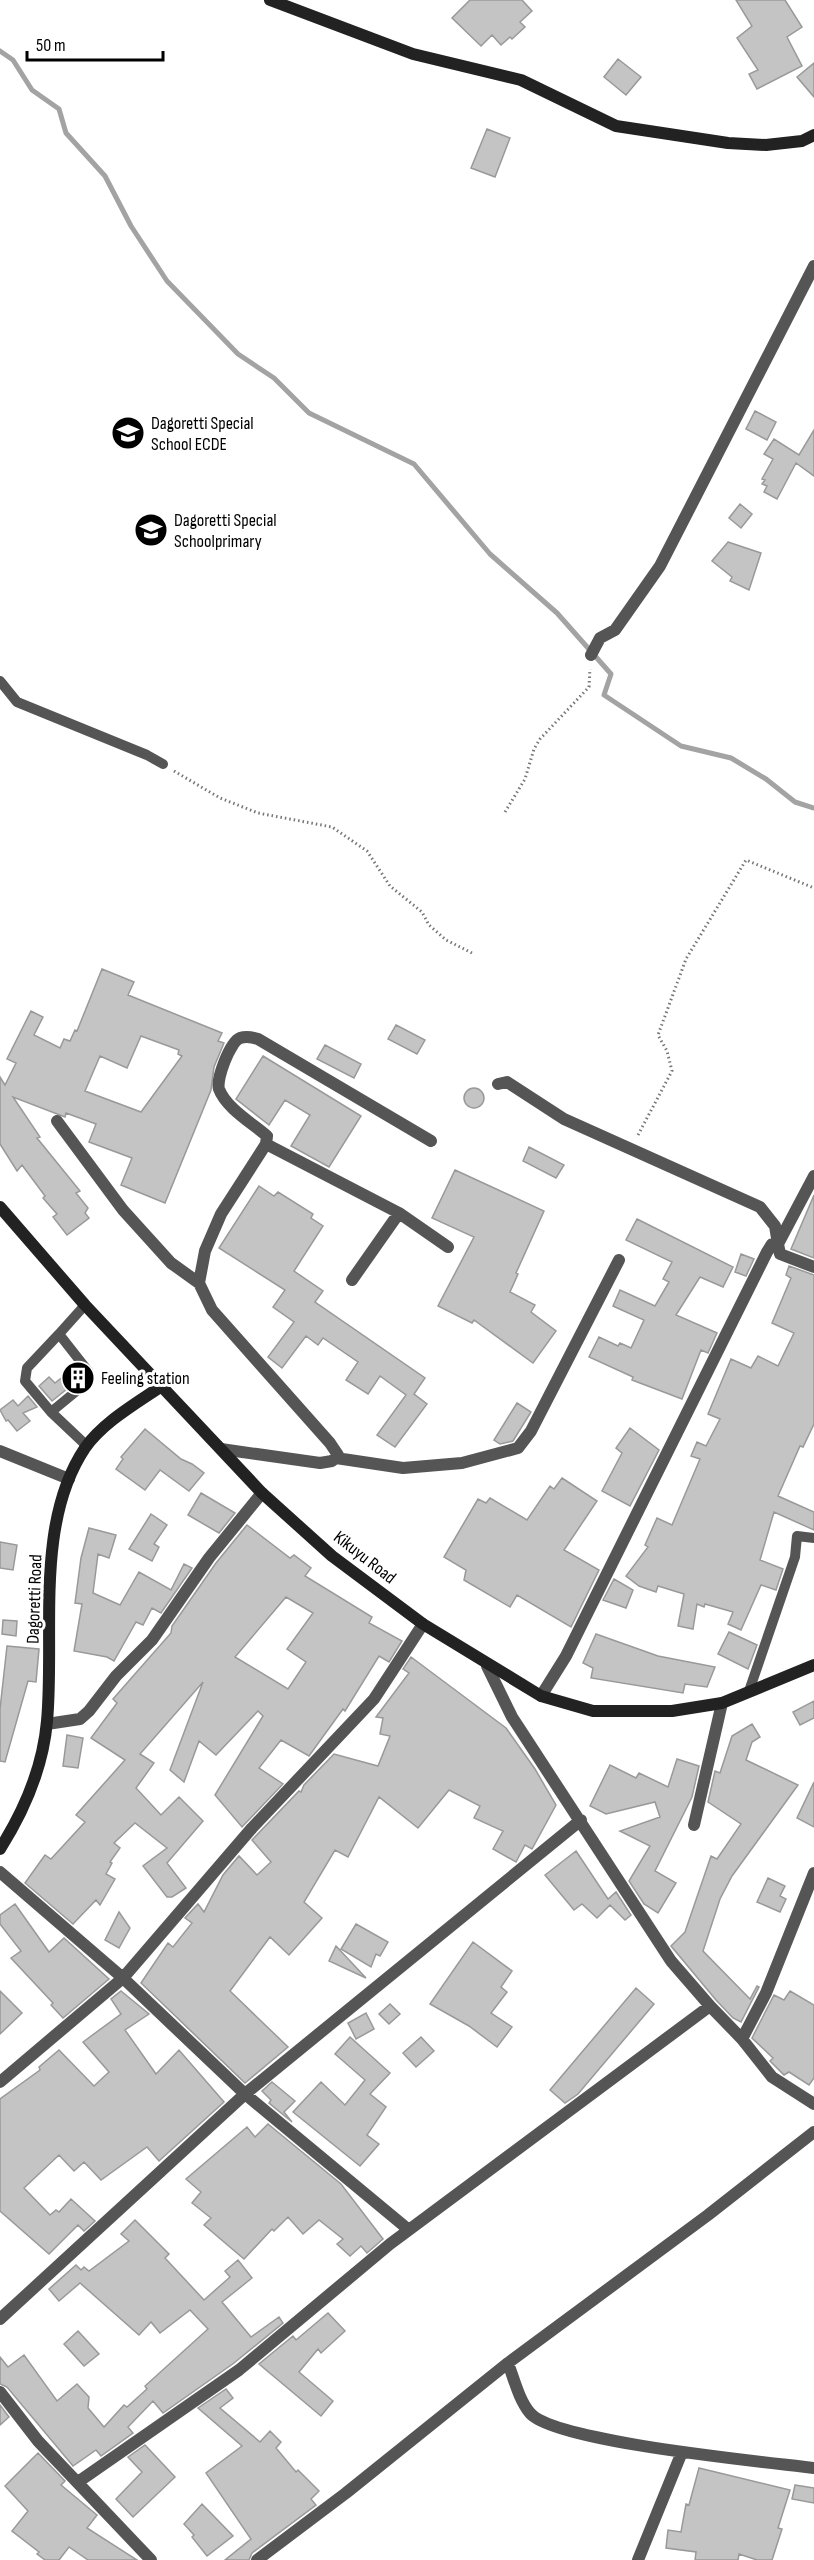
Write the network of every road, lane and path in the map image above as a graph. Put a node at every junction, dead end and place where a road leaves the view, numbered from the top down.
1 (270, 0) edge
2 (814, 135) edge
3 (814, 266) edge
4 (591, 655) joint
5 (0, 681) edge
6 (163, 764) joint
7 (505, 812) dead end
8 (814, 888) edge
9 (474, 954) dead end
10 (498, 1084) dead end
11 (57, 1121) dead end
12 (431, 1141) dead end
13 (266, 1144) junction
14 (632, 1147) junction
15 (814, 1176) edge
16 (0, 1207) edge
17 (399, 1213) junction
18 (778, 1245) junction
19 (448, 1247) dead end
20 (619, 1260) dead end
21 (814, 1267) edge
22 (352, 1280) dead end
23 (199, 1283) junction
24 (86, 1305) junction
25 (59, 1334) junction
26 (163, 1384) junction
27 (51, 1412) junction
28 (87, 1446) junction
29 (221, 1449) junction
30 (0, 1451) edge
31 (336, 1458) junction
32 (69, 1479) junction
33 (262, 1493) junction
34 (814, 1538) edge
35 (423, 1624) junction
36 (814, 1665) edge
37 (487, 1666) junction
38 (749, 1691) junction
39 (541, 1696) junction
40 (722, 1703) junction
41 (47, 1724) junction
42 (581, 1820) junction
43 (694, 1825) dead end
44 (0, 1849) edge
45 (0, 1872) edge
46 (814, 1873) edge
47 (123, 1978) junction
48 (710, 2006) junction
49 (742, 2039) junction
50 (0, 2082) edge
51 (245, 2094) junction
52 (814, 2104) edge
53 (814, 2132) edge
54 (409, 2230) junction
55 (0, 2319) edge
56 (508, 2363) junction
57 (0, 2392) edge
58 (682, 2452) junction
59 (814, 2468) edge
60 (78, 2482) junction
61 (151, 2560) edge
62 (257, 2560) edge
63 (638, 2560) edge

1 - 2 main road
3 - 4 street
4 - 7 path
5 - 6 lane
6 - 9 path
8 - 14 path
10 - 14 street
11 - 23 street
12 - 13 street
13 - 17 street
13 - 23 street
14 - 18 street
15 - 18 street
16 - 24 main road, Kikuyu Road
17 - 19 street
17 - 22 street
18 - 21 street
18 - 39 street
20 - 31 street
23 - 31 street
24 - 25 lane
24 - 26 main road, Kikuyu Road
25 - 27 lane
25 - 27 lane
26 - 28 main road, Dagoretti Road
26 - 29 main road, Kikuyu Road
27 - 28 lane
28 - 32 main road, Dagoretti Road
29 - 31 street
29 - 33 main road, Kikuyu Road
30 - 32 street
32 - 41 main road, Dagoretti Road
33 - 35 main road, Kikuyu Road
33 - 41 street
34 - 38 lane
35 - 37 main road, Kikuyu Road
35 - 47 street
36 - 38 main road, Kikuyu Road
37 - 39 main road, Kikuyu Road
37 - 42 street
38 - 40 main road, Kikuyu Road
39 - 40 main road, Kikuyu Road
40 - 43 street
41 - 44 main road, Dagoretti Road
42 - 48 street
42 - 51 street
45 - 47 street
46 - 49 street
47 - 50 street
47 - 51 street
48 - 49 street
48 - 54 street
49 - 52 street
51 - 54 street
51 - 55 street
53 - 56 street
54 - 60 street
56 - 58 street
56 - 62 street
57 - 60 street
58 - 59 street
58 - 63 street
60 - 61 street

